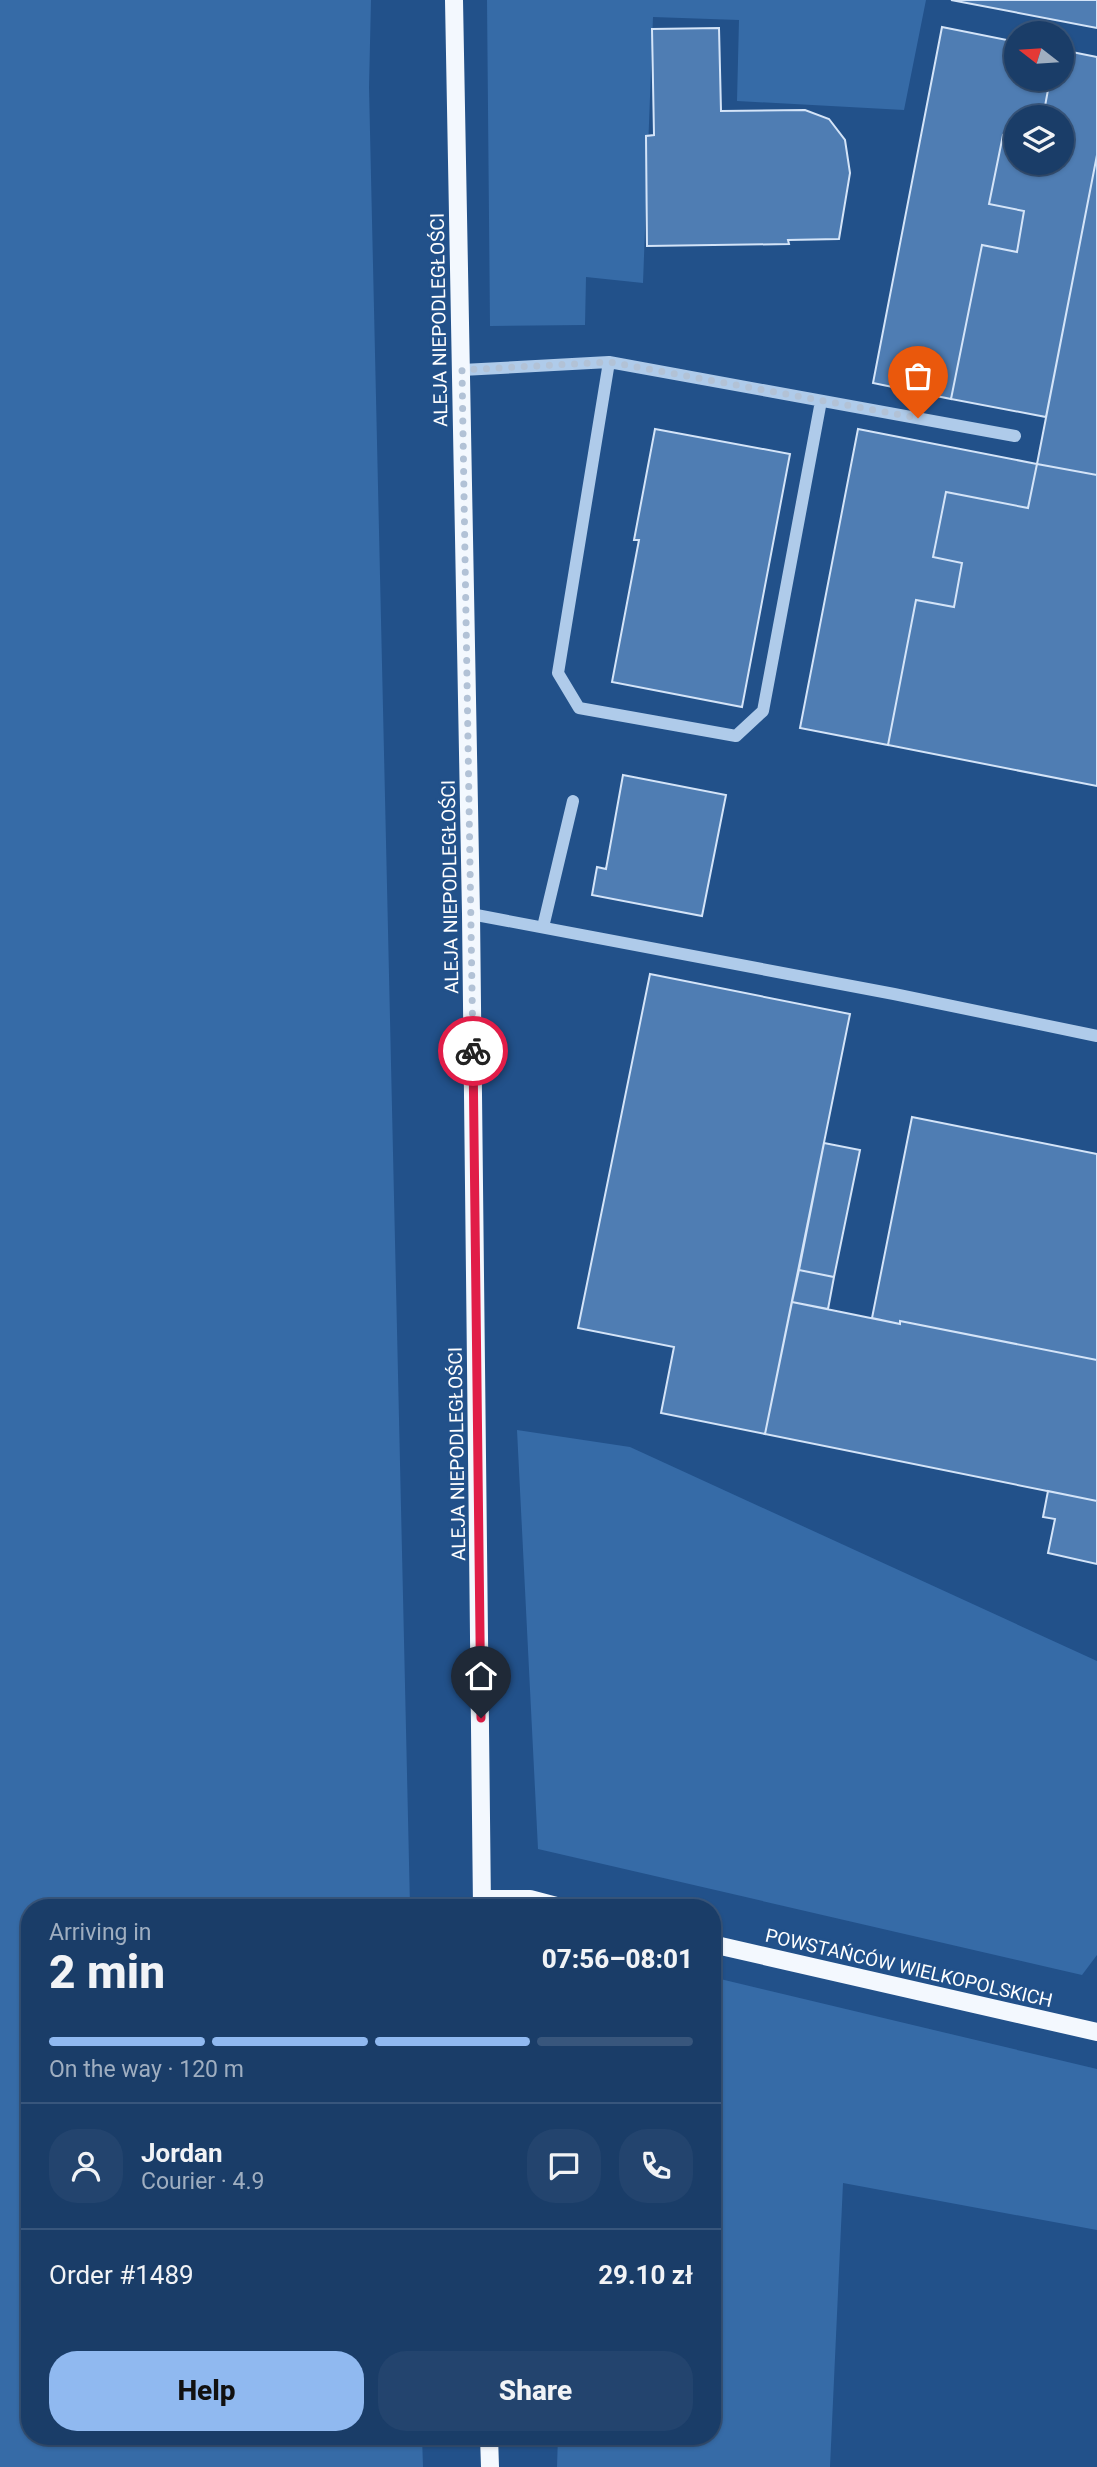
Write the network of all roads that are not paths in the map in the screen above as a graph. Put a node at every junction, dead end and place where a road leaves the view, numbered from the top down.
1 (454, 0) edge
2 (609, 362) junction
3 (462, 370) junction
4 (821, 401) junction
5 (1015, 436) dead end
6 (573, 801) dead end
7 (471, 914) junction
8 (543, 927) junction
9 (1097, 1036) edge
10 (482, 1899) edge
11 (721, 1946) edge
12 (1097, 2032) edge
13 (489, 2445) edge
14 (490, 2467) edge

1 - 3 main road, ALEJA NIEPODLEGŁOŚCI
2 - 3 lane
2 - 4 lane
2 - 4 lane
3 - 7 main road, ALEJA NIEPODLEGŁOŚCI
4 - 5 lane
6 - 8 lane
7 - 8 lane
7 - 10 main road, ALEJA NIEPODLEGŁOŚCI
8 - 9 lane
11 - 12 main road, POWSTAŃCÓW WIELKOPOLSKICH
13 - 14 main road

